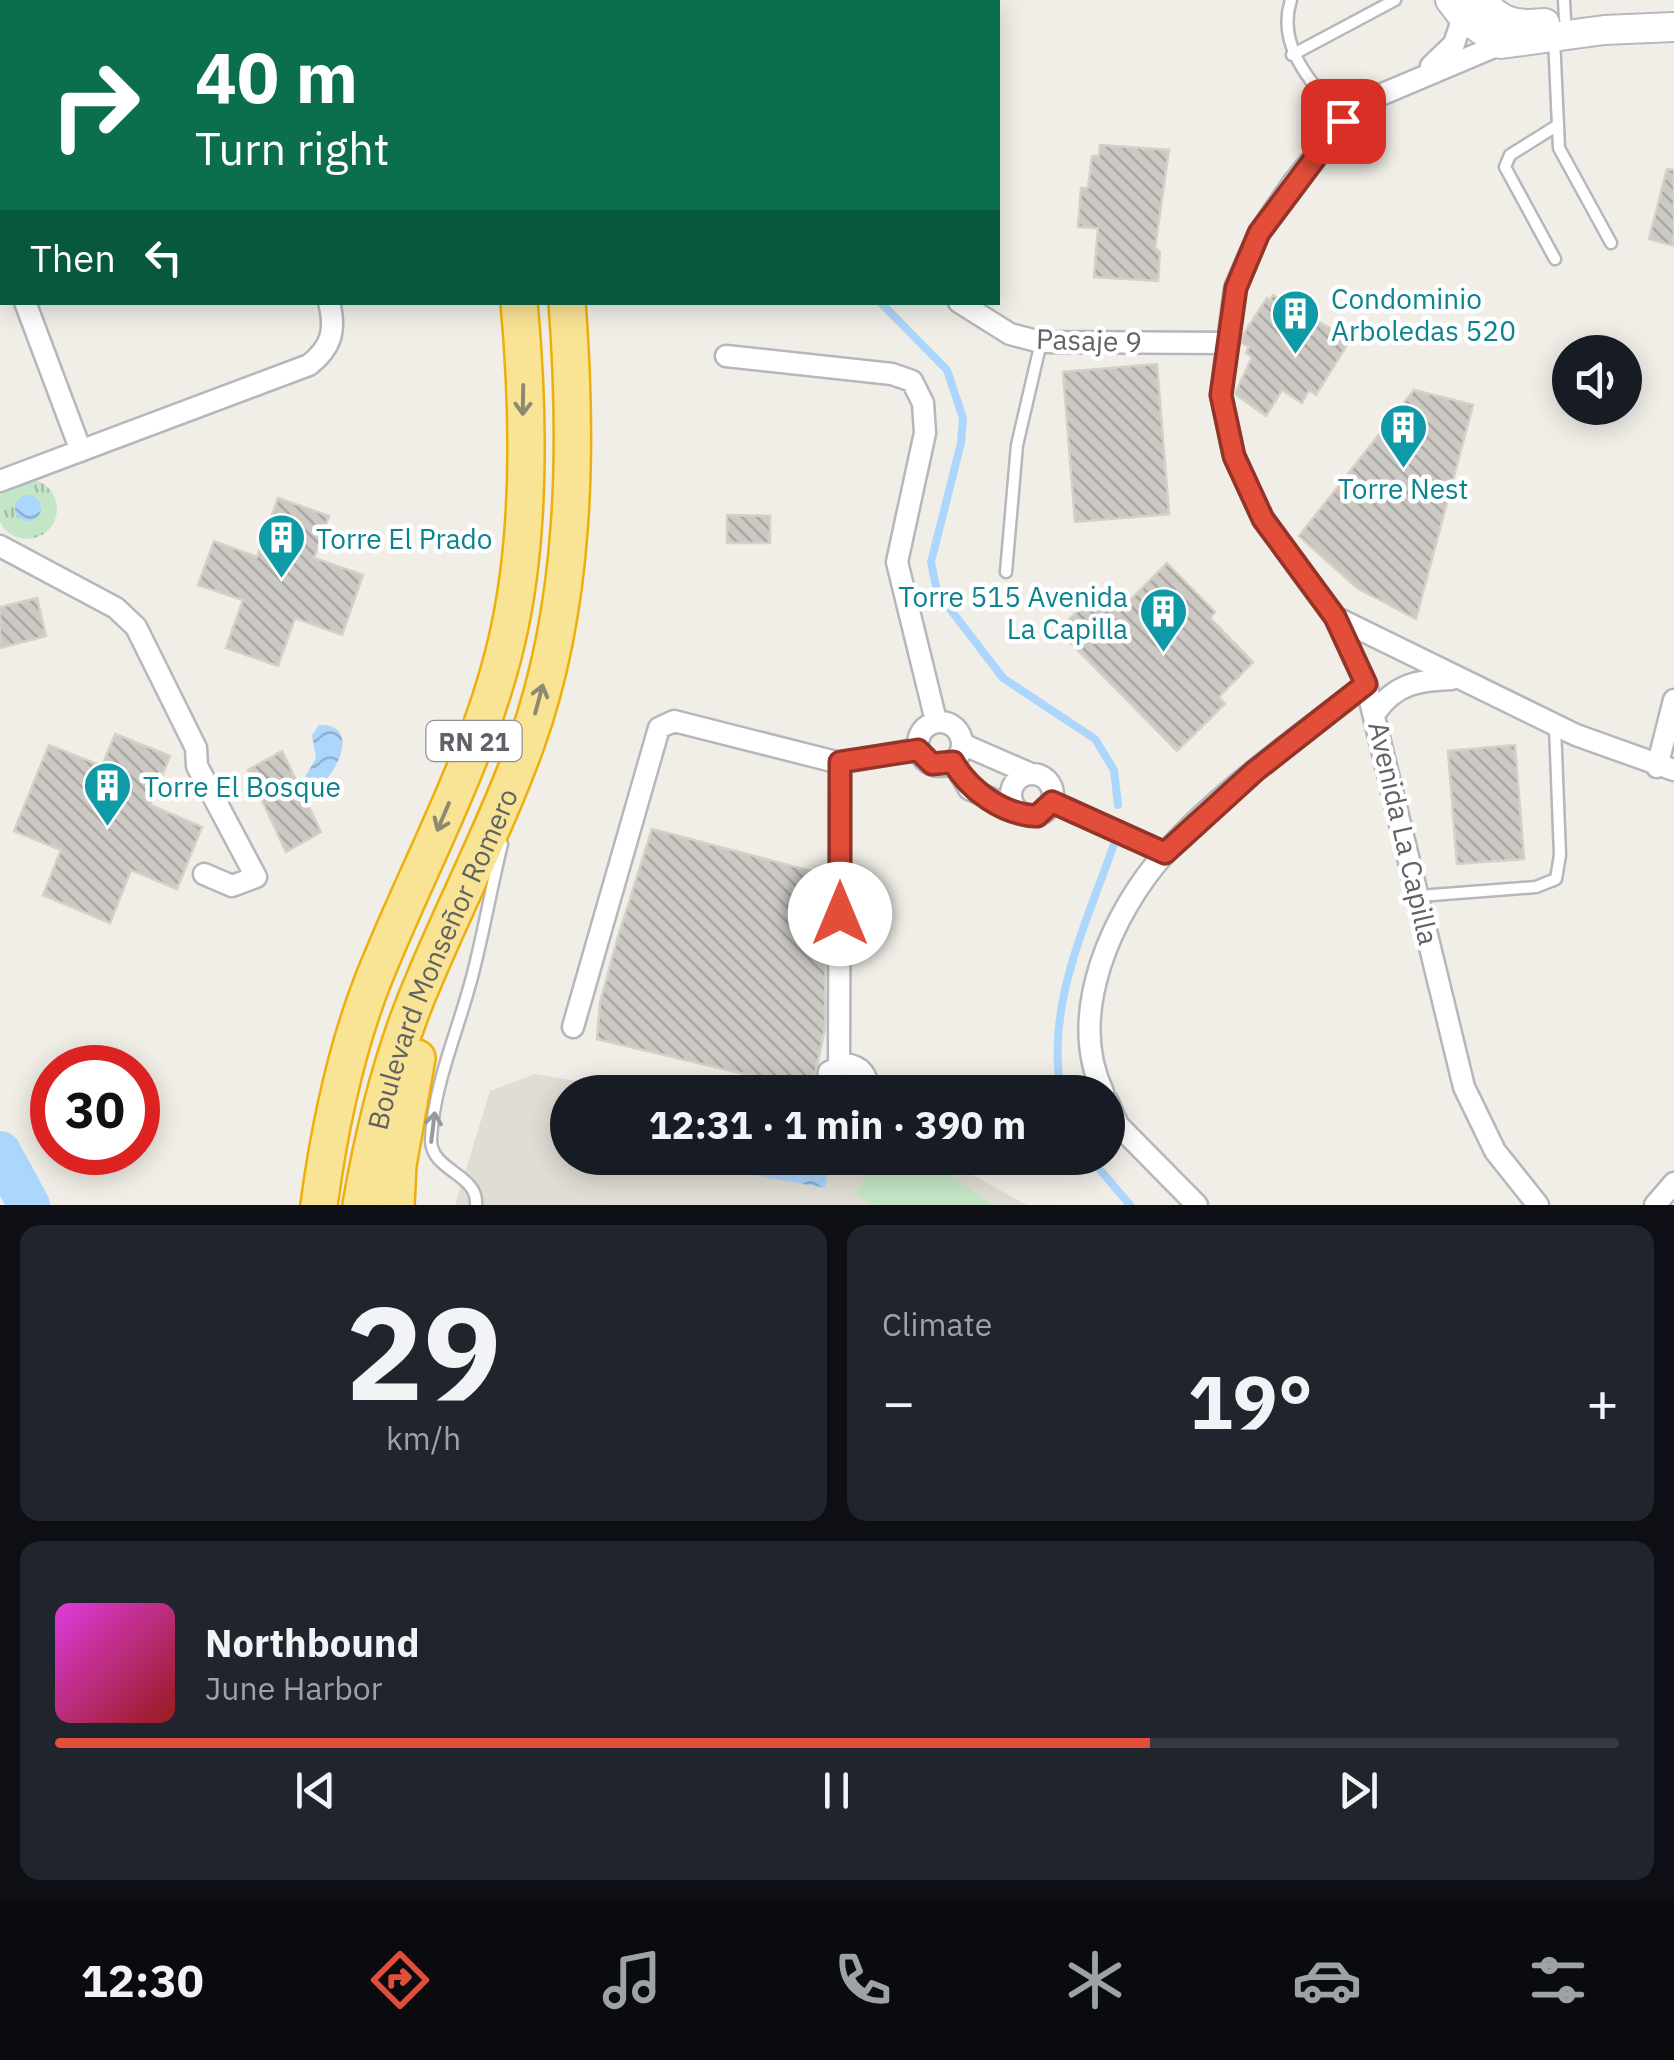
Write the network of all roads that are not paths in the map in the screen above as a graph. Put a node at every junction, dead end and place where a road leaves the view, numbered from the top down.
1 (1290, 0) edge
2 (1395, 0) edge
3 (1469, 4) edge
4 (1674, 18) edge
5 (1561, 19) edge
6 (1674, 27) edge
7 (1500, 44) junction
8 (1292, 55) junction
9 (1422, 74) junction
10 (1343, 121) junction
11 (1558, 124) junction
12 (1611, 243) dead end
13 (1555, 259) dead end
14 (26, 305) edge
15 (330, 305) edge
16 (520, 305) edge
17 (567, 305) edge
18 (964, 305) edge
19 (1041, 342) junction
20 (1228, 342) junction
21 (726, 356) dead end
22 (81, 451) junction
23 (0, 481) edge
24 (0, 546) edge
25 (1006, 572) dead end
26 (1335, 617) junction
27 (1454, 679) junction
28 (1366, 684) junction
29 (1674, 700) edge
30 (1376, 712) junction
31 (936, 722) junction
32 (1555, 726) junction
33 (526, 742) junction
34 (918, 750) junction
35 (958, 753) junction
36 (840, 762) junction
37 (1666, 769) edge
38 (1031, 774) junction
39 (1052, 802) junction
40 (1017, 810) junction
41 (1165, 853) junction
42 (204, 874) dead end
43 (1419, 896) junction
44 (451, 919) junction
45 (573, 1027) dead end
46 (839, 1066) junction
47 (829, 1075) edge
48 (864, 1075) edge
49 (1096, 1075) edge
50 (1125, 1132) edge
51 (1674, 1184) edge
52 (319, 1205) edge
53 (361, 1205) edge
54 (396, 1205) edge
55 (476, 1205) edge
56 (1197, 1205) edge
57 (1538, 1205) edge
58 (1656, 1205) edge

1 - 8 lane
2 - 8 lane
3 - 5 street, Avenida La Capilla
3 - 7 street
3 - 9 street, Avenida La Capilla
4 - 5 street, Avenida La Capilla
5 - 6 street, Avenida La Capilla
5 - 7 street, Avenida La Capilla
5 - 11 lane
7 - 9 street, Avenida La Capilla
8 - 10 lane
9 - 10 street, Avenida La Capilla
10 - 20 street, Avenida La Capilla
11 - 12 lane
11 - 13 lane
14 - 22 street
15 - 22 street
16 -> 52 highway, Boulevard Monseñor Romero / RN 21
33 -> 17 highway, Boulevard Monseñor Romero / RN 21
18 - 19 street, Pasaje 9
19 - 20 street, Pasaje 9
19 - 25 lane
20 - 26 street, Avenida La Capilla
21 - 31 street
22 - 23 street
24 - 42 street
26 - 27 street
26 - 28 street, Avenida La Capilla
27 - 30 street
27 - 32 street
28 - 30 street, Avenida La Capilla
28 - 41 street
29 - 37 street
30 - 43 street, Avenida La Capilla
31 - 34 street
31 - 35 street
32 - 37 street
32 - 43 lane
33 - 44 highway, Boulevard Monseñor Romero / RN 21
55 -> 33 lane
34 - 35 street
34 - 36 street
35 - 38 street
35 - 40 street
36 - 45 street
36 - 46 street
38 - 39 street
38 - 40 street
39 - 40 street
39 - 41 street
41 - 49 street
43 - 57 street, Avenida La Capilla
44 - 53 highway, Boulevard Monseñor Romero / RN 21
44 - 54 highway
46 - 47 street
46 - 48 street
50 - 56 street
51 - 58 street

